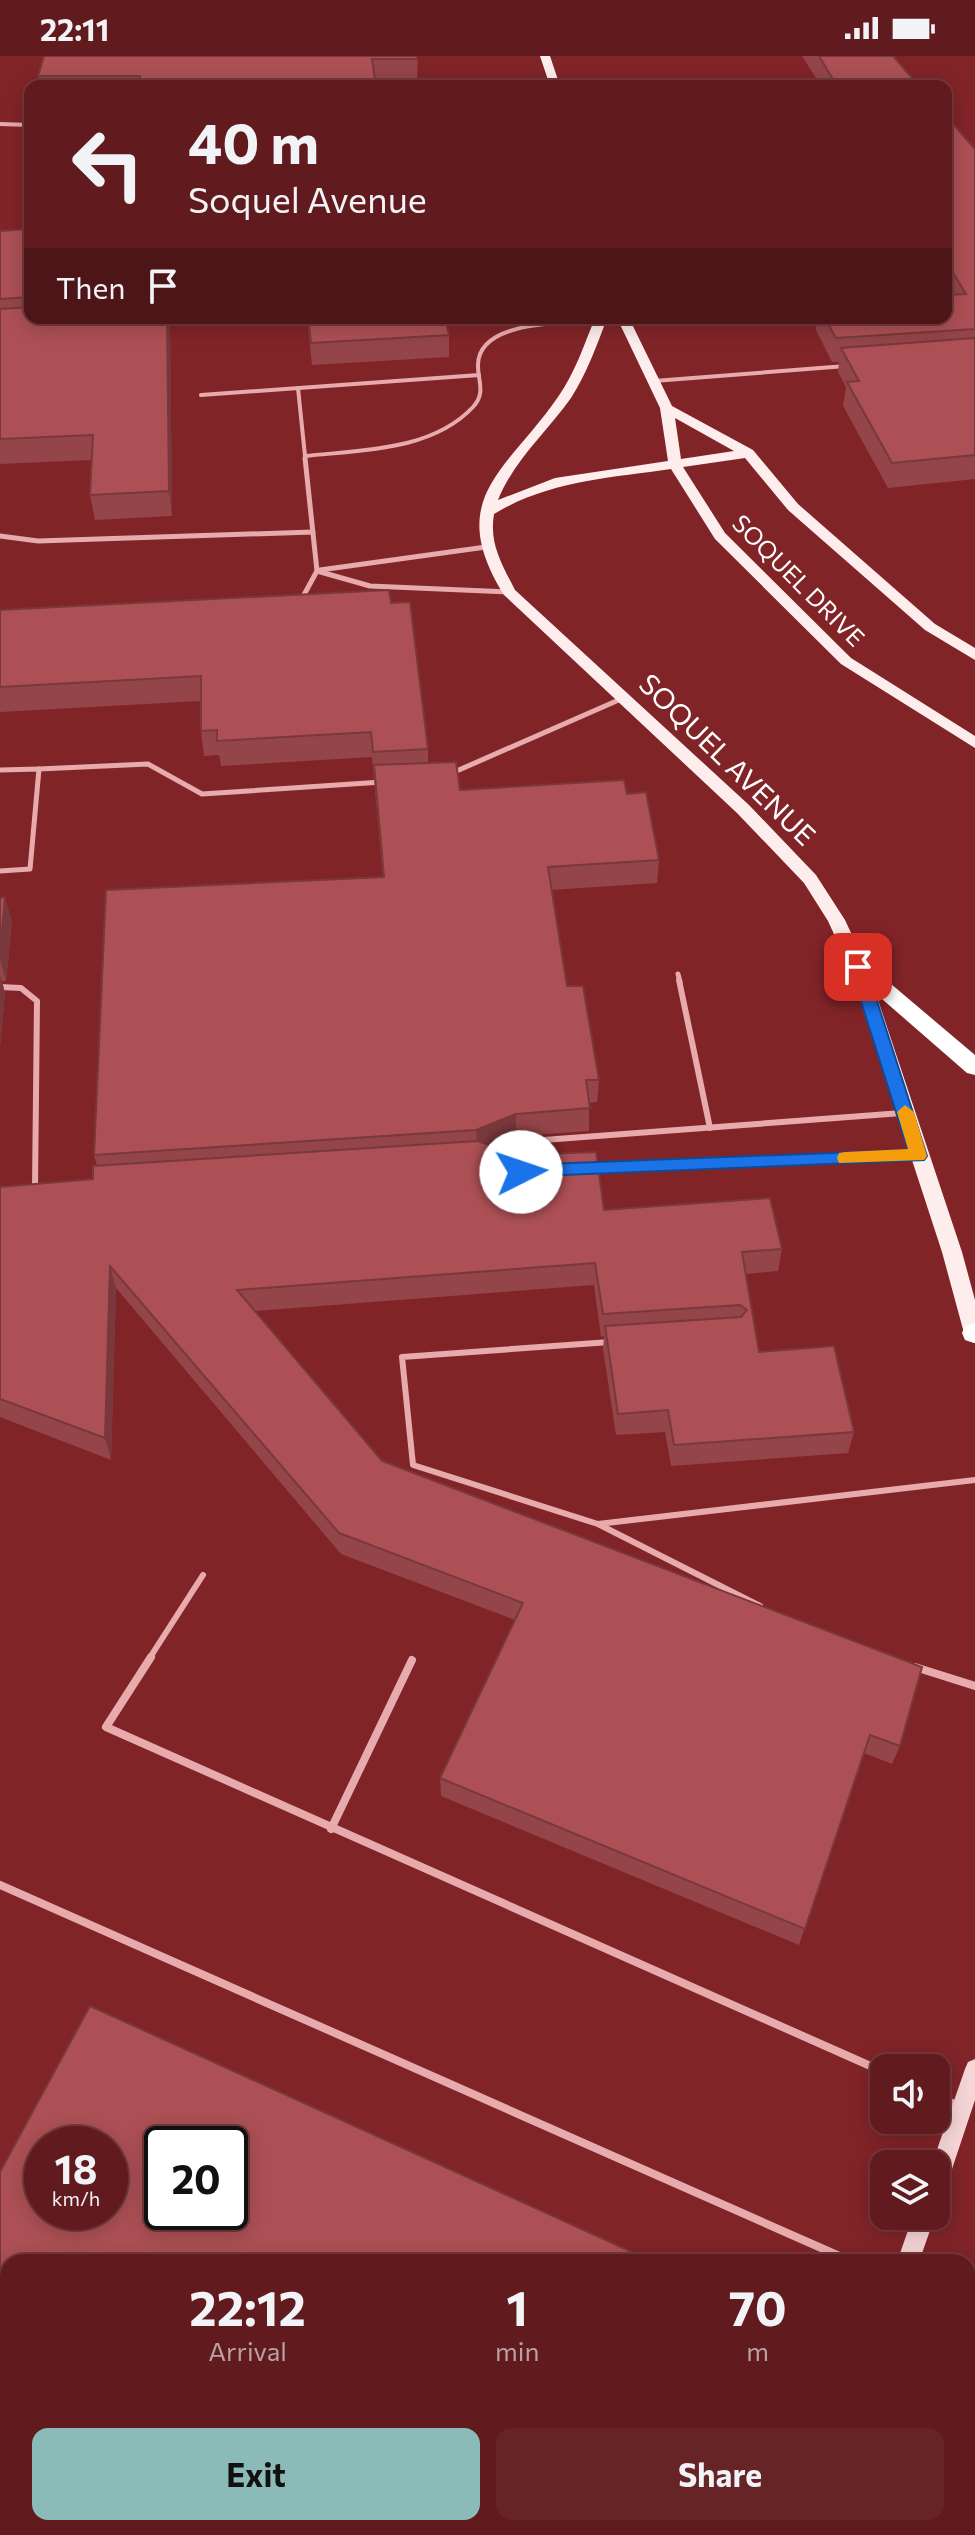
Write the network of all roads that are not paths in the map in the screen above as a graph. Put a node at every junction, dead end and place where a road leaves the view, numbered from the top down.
1 (545, 56) edge
2 (553, 80) edge
3 (0, 124) edge
4 (24, 125) edge
5 (551, 324) edge
6 (598, 324) edge
7 (626, 324) edge
8 (847, 366) edge
9 (479, 375) junction
10 (654, 381) junction
11 (298, 388) junction
12 (201, 395) dead end
13 (667, 408) junction
14 (748, 453) junction
15 (305, 456) junction
16 (675, 465) junction
17 (485, 514) junction
18 (313, 532) junction
19 (0, 536) edge
20 (486, 547) junction
21 (317, 571) junction
22 (509, 592) junction
23 (299, 604) edge
24 (975, 655) edge
25 (621, 699) junction
26 (975, 743) edge
27 (39, 769) junction
28 (0, 770) edge
29 (439, 779) edge
30 (388, 782) edge
31 (0, 871) edge
32 (858, 967) junction
33 (678, 974) dead end
34 (0, 987) edge
35 (975, 1067) edge
36 (905, 1113) junction
37 (710, 1128) junction
38 (491, 1153) edge
39 (918, 1156) junction
40 (583, 1168) edge
41 (51, 1187) edge
42 (35, 1188) junction
43 (23, 1189) edge
44 (975, 1334) edge
45 (625, 1341) edge
46 (975, 1480) edge
47 (598, 1524) junction
48 (203, 1575) dead end
49 (766, 1609) edge
50 (412, 1660) dead end
51 (907, 1664) edge
52 (975, 1686) edge
53 (331, 1829) junction
54 (0, 1885) edge
55 (870, 2066) edge
56 (975, 2069) edge
57 (950, 2102) edge
58 (964, 2108) junction
59 (949, 2150) edge
60 (919, 2230) edge
61 (835, 2254) edge
62 (911, 2254) edge

1 - 2 main road
3 - 4 lane
5 - 9 lane
6 - 17 main road
7 - 10 main road
8 - 10 lane
9 - 11 lane
9 - 15 lane
10 - 13 main road
11 - 12 lane
11 - 15 lane
13 - 14 main road, SOQUEL DRIVE
13 - 16 main road, SOQUEL DRIVE
14 - 16 main road
14 - 24 main road, SOQUEL DRIVE
15 - 18 lane
16 - 17 main road
16 - 26 main road, SOQUEL DRIVE
17 - 20 main road, SOQUEL AVENUE
18 - 19 lane
18 - 21 lane
20 - 21 lane
20 - 22 main road, SOQUEL AVENUE
21 - 22 lane
21 - 23 lane
22 - 25 main road, SOQUEL AVENUE
25 - 29 lane
25 - 32 main road, SOQUEL AVENUE
27 - 28 lane
27 - 30 lane
27 - 31 lane
32 - 35 highway
32 - 36 main road, SOQUEL AVENUE
33 - 37 lane
34 - 42 lane
36 - 37 lane
36 - 39 main road, SOQUEL AVENUE
37 - 38 lane
39 - 40 lane
39 - 44 main road, SOQUEL AVENUE
41 - 42 lane
42 - 43 lane
45 - 47 lane
46 - 47 lane
47 - 49 lane
48 - 53 lane
50 - 53 lane
51 - 52 lane
53 - 55 lane
54 - 61 lane
56 - 58 main road
57 - 58 lane
58 - 59 main road
60 - 62 main road

